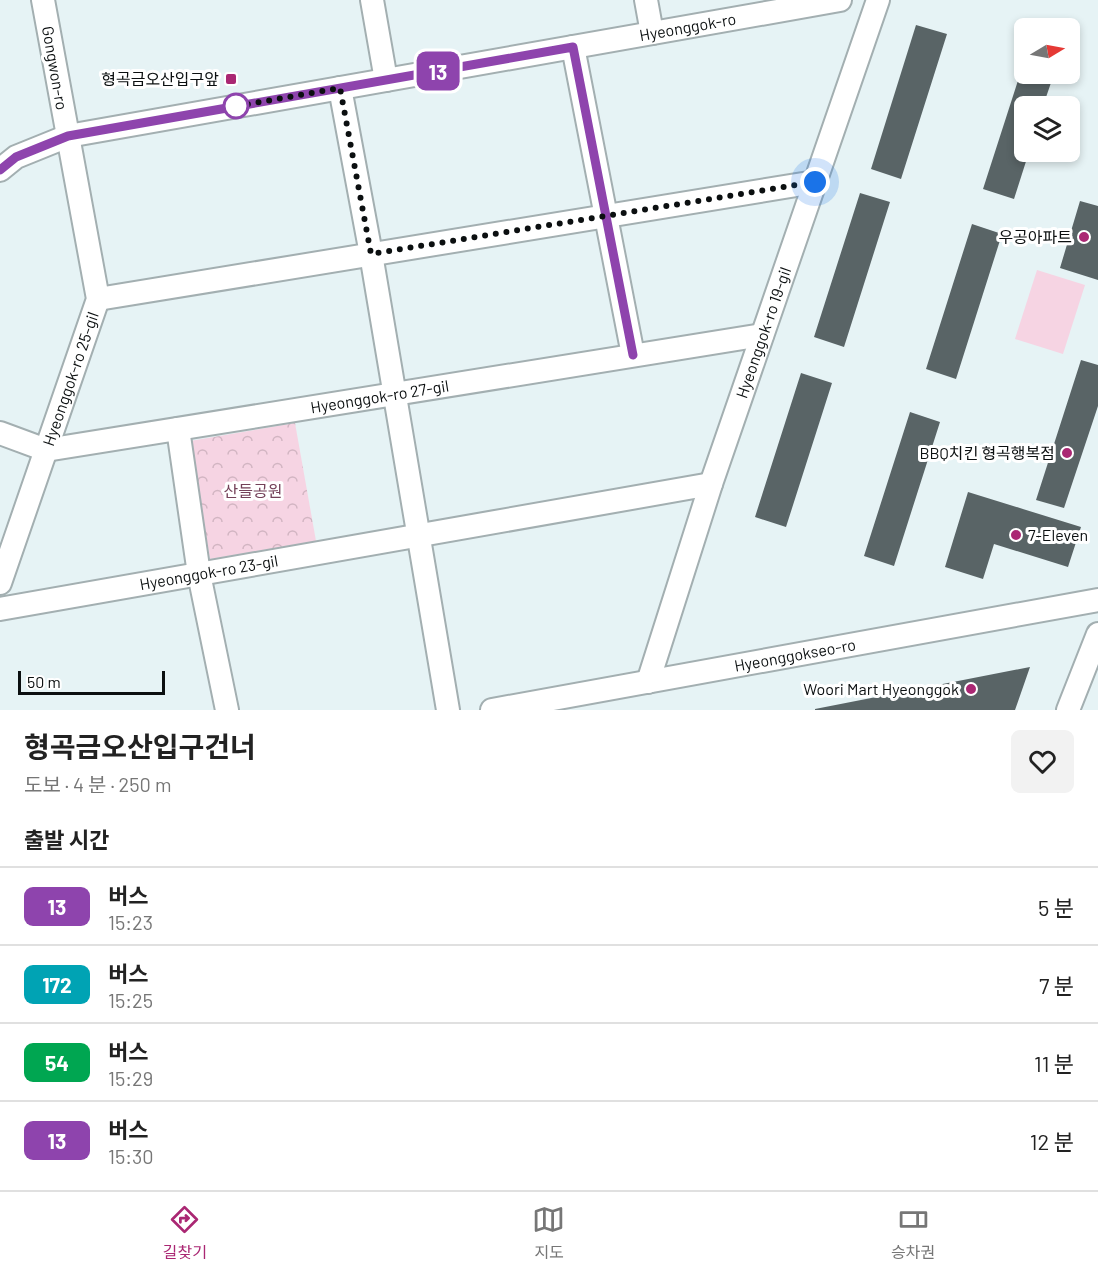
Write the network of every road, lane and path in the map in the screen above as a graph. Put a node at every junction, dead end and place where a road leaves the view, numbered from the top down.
1 (43, 0) edge
2 (372, 0) edge
3 (645, 0) edge
4 (840, 0) edge
5 (878, 0) edge
6 (652, 33) junction
7 (573, 47) junction
8 (386, 80) junction
9 (340, 88) junction
10 (68, 136) junction
11 (0, 170) edge
12 (815, 182) junction
13 (606, 215) junction
14 (371, 254) junction
15 (98, 299) junction
16 (762, 336) junction
17 (633, 355) junction
18 (396, 393) junction
19 (178, 429) junction
20 (0, 433) edge
21 (46, 450) junction
22 (711, 483) junction
23 (418, 536) junction
24 (198, 574) junction
25 (0, 583) edge
26 (1098, 600) edge
27 (0, 609) edge
28 (1098, 634) edge
29 (648, 682) junction
30 (227, 710) edge
31 (448, 710) edge
32 (492, 710) edge
33 (1068, 710) edge

1 - 10 street, Gongwon-ro
2 - 8 street
3 - 6 street
4 - 6 street, Hyeonggok-ro
5 - 12 street, Hyeonggok-ro 19-gil
6 - 7 street, Hyeonggok-ro
7 - 8 street, Hyeonggok-ro
7 - 13 street
8 - 9 street, Hyeonggok-ro
9 - 10 street, Hyeonggok-ro
9 - 14 street
10 - 11 street, Hyeonggok-ro
10 - 15 street, Hyeonggok-ro 25-gil
12 - 13 street
12 - 16 street, Hyeonggok-ro 19-gil
13 - 14 street
13 - 17 street
14 - 15 street
14 - 18 street
15 - 21 street, Hyeonggok-ro 25-gil
16 - 17 street, Hyeonggok-ro 27-gil
16 - 22 street, Hyeonggok-ro 19-gil
17 - 18 street, Hyeonggok-ro 27-gil
18 - 19 street, Hyeonggok-ro 27-gil
18 - 23 street
19 - 21 street, Hyeonggok-ro 27-gil
19 - 24 street
20 - 21 street, Hyeonggok-ro 27-gil
21 - 25 street, Hyeonggok-ro 25-gil
22 - 23 street
22 - 29 street, Hyeonggok-ro 19-gil
23 - 24 street, Hyeonggok-ro 23-gil
23 - 31 street
24 - 27 street, Hyeonggok-ro 23-gil
24 - 30 street
26 - 29 street, Hyeonggokseo-ro
28 - 33 street
29 - 32 street, Hyeonggokseo-ro

